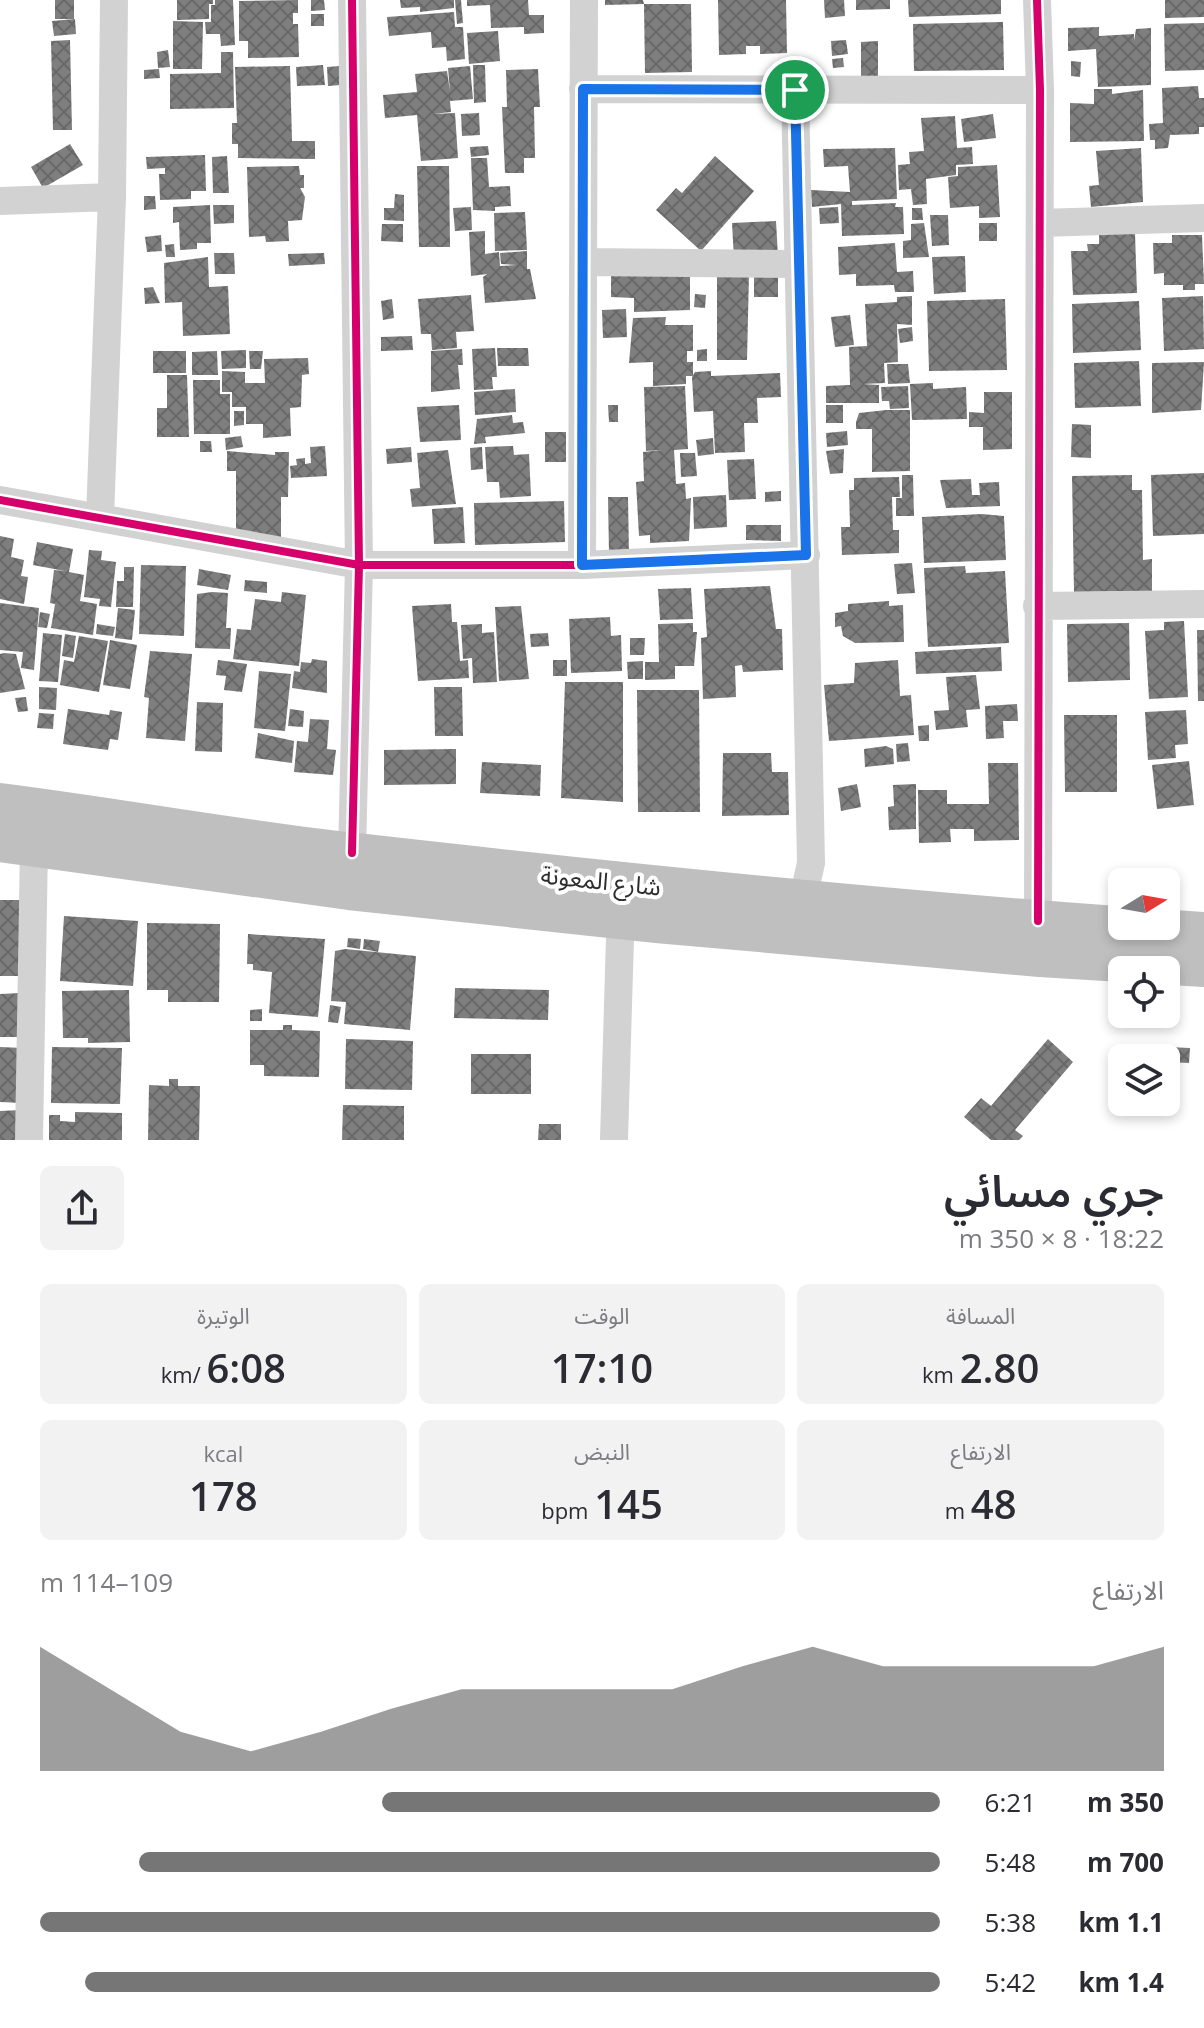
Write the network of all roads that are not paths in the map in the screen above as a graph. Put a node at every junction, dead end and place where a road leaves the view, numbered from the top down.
1 (114, 0) edge
2 (352, 0) edge
3 (584, 0) edge
4 (1037, 0) edge
5 (583, 89) junction
6 (795, 90) junction
7 (1040, 90) junction
8 (112, 197) junction
9 (0, 201) edge
10 (1204, 218) edge
11 (1040, 223) junction
12 (583, 262) junction
13 (797, 264) junction
14 (0, 500) edge
15 (100, 518) junction
16 (806, 555) junction
17 (359, 565) junction
18 (582, 565) junction
19 (1204, 604) edge
20 (1037, 606) junction
21 (0, 803) edge
22 (17, 844) edge
23 (352, 853) junction
24 (803, 899) junction
25 (622, 900) junction
26 (1038, 921) junction
27 (1204, 932) edge
28 (1204, 967) edge
29 (29, 1140) edge
30 (614, 1140) edge

1 - 8 street
2 - 17 street
3 - 5 street
4 - 7 street
5 - 6 street
5 - 12 street
6 - 7 street
6 - 13 street
7 - 11 street
8 - 9 street
8 - 15 street
10 - 11 street
11 - 20 street
12 - 13 street
12 - 18 street
13 - 16 street
14 - 15 street
15 - 17 street
16 - 18 street
16 - 24 street
17 - 18 street
17 - 23 street
19 - 20 street
20 - 26 street
21 - 23 highway, شارع المعونة
22 - 25 highway, شارع المعونة
22 - 29 street
23 - 25 highway, شارع المعونة
24 - 25 highway, شارع المعونة
24 - 26 highway, شارع المعونة
25 - 28 highway, شارع المعونة
25 - 30 street
26 - 27 highway, شارع المعونة

